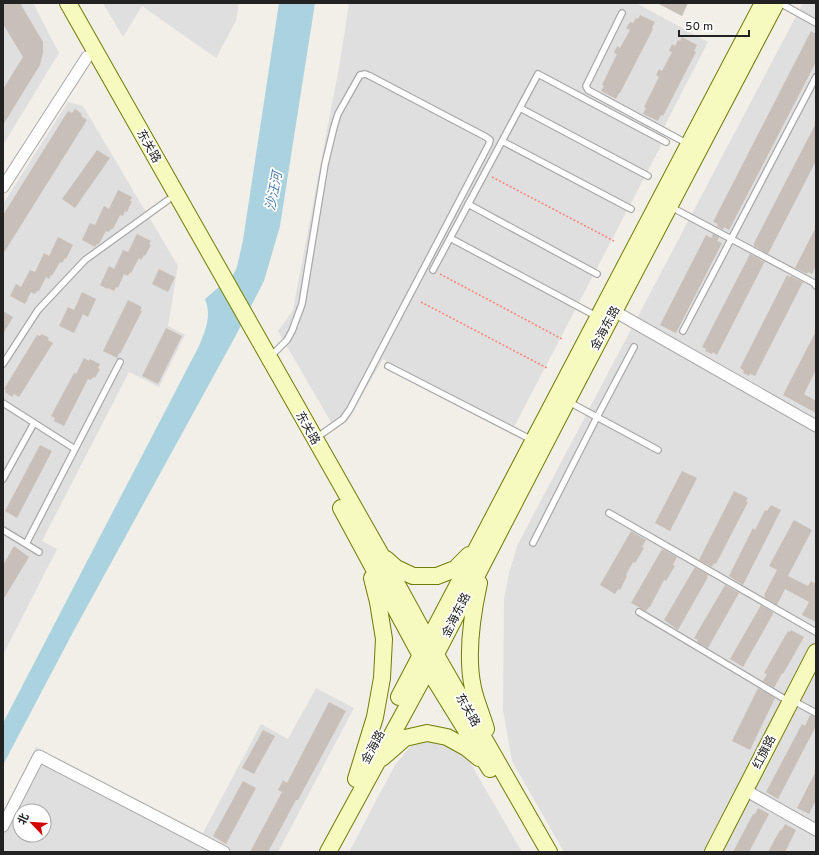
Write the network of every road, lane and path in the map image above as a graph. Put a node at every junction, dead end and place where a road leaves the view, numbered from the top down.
1 (56, 3) edge
2 (68, 3) edge
3 (764, 3) edge
4 (776, 3) edge
5 (780, 3) edge
6 (622, 13) dead end
7 (816, 23) edge
8 (87, 57) junction
9 (816, 76) edge
10 (520, 108) junction
11 (502, 141) junction
12 (666, 142) dead end
13 (689, 145) junction
14 (485, 173) junction
15 (648, 176) dead end
16 (3, 187) edge
17 (168, 200) junction
18 (468, 204) junction
19 (669, 206) junction
20 (630, 210) dead end
21 (450, 238) junction
22 (731, 239) junction
23 (614, 241) dead end
24 (433, 270) joint
25 (597, 274) dead end
26 (815, 283) edge
27 (421, 302) dead end
28 (614, 311) junction
29 (598, 317) junction
30 (683, 331) dead end
31 (562, 339) dead end
32 (634, 347) dead end
33 (269, 358) junction
34 (120, 362) dead end
35 (3, 364) edge
36 (388, 366) dead end
37 (547, 368) dead end
38 (567, 401) junction
39 (3, 403) edge
40 (597, 417) junction
41 (34, 423) junction
42 (816, 426) edge
43 (315, 440) junction
44 (533, 441) junction
45 (75, 449) junction
46 (658, 450) dead end
47 (3, 479) edge
48 (609, 513) dead end
49 (3, 530) edge
50 (533, 543) dead end
51 (26, 544) junction
52 (39, 552) dead end
53 (481, 553) junction
54 (373, 554) junction
55 (639, 612) dead end
56 (816, 632) edge
57 (816, 652) edge
58 (428, 654) junction
59 (791, 701) junction
60 (816, 713) edge
61 (491, 761) junction
62 (375, 764) junction
63 (356, 779) junction
64 (745, 790) junction
65 (3, 826) edge
66 (816, 830) edge
67 (224, 852) edge
68 (317, 852) edge
69 (328, 852) edge
70 (537, 852) edge
71 (549, 852) edge
72 (713, 852) edge

1 - 8 main road, 东关路
2 - 33 main road, 东关路
3 - 13 main road, 金海东路
4 - 19 main road, 金海东路
5 - 7 lane
6 - 13 lane
8 - 16 street
8 - 17 main road, 东关路
9 - 22 lane
10 - 11 lane
10 - 12 lane
10 - 15 lane
11 - 14 lane
11 - 20 lane
13 - 29 main road, 金海东路
14 - 18 lane
14 - 23 path
17 - 35 lane
17 - 54 main road, 东关路
18 - 21 lane
18 - 25 lane
19 - 22 lane
19 - 28 main road, 金海东路
21 - 24 lane
21 - 29 lane
22 - 26 lane
22 - 30 lane
24 - 31 path
27 - 37 path
28 - 38 main road, 金海东路
28 - 42 street
29 - 44 main road, 金海东路
32 - 40 lane
33 - 43 main road, 东关路
33 - 43 lane
34 - 45 lane
36 - 44 lane
38 - 40 lane
38 - 53 main road, 金海东路
39 - 41 lane
40 - 46 lane
40 - 50 lane
41 - 45 lane
41 - 47 lane
43 - 54 main road, 东关路
44 - 53 main road, 金海东路
45 - 51 lane
48 - 56 lane
49 - 51 lane
51 - 52 lane
53 - 54 main road
53 - 58 main road, 金海东路
53 - 61 main road
54 - 58 main road, 东关路
54 - 63 main road
55 - 59 lane
57 - 59 main road, 红旗路
58 - 61 main road, 东关路
58 - 62 main road, 金海路
58 - 63 main road, 金海路
59 - 60 lane
59 - 64 main road, 红旗路
61 - 62 main road
61 - 70 main road, 东关路
61 - 71 main road, 东关路
62 - 69 main road, 金海路
63 - 68 main road, 金海路
64 - 66 street
64 - 72 main road, 红旗路
65 - 67 street

